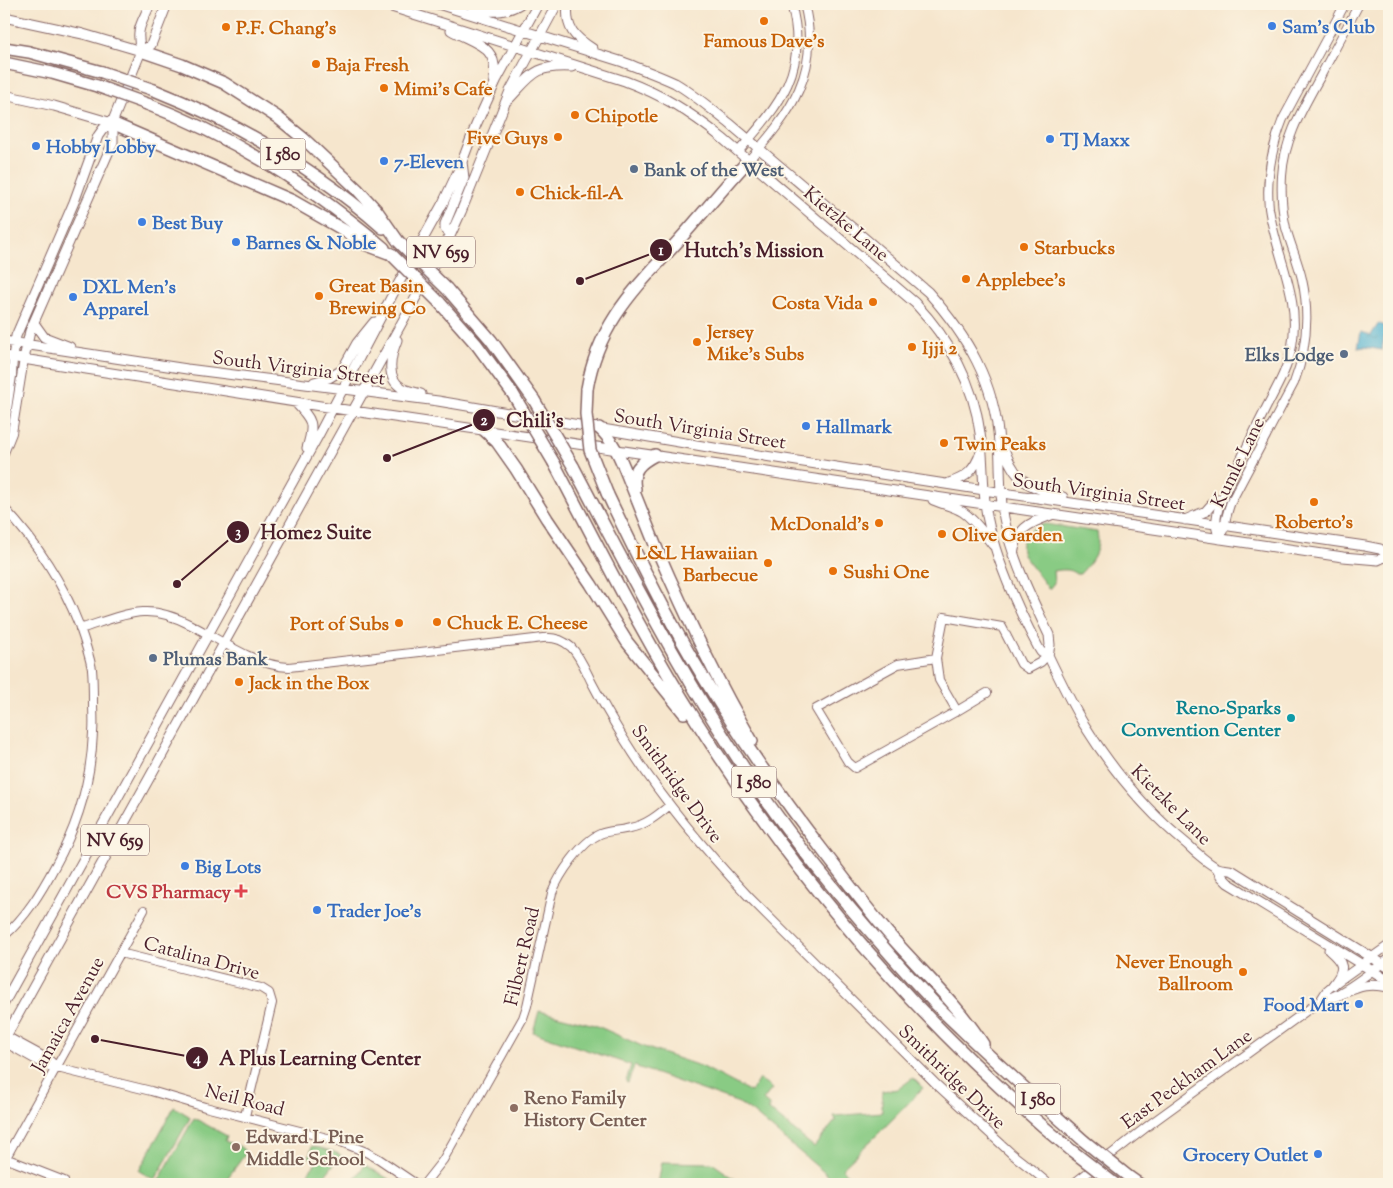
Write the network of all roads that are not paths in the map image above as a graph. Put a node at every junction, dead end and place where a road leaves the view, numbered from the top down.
1 (150, 4) edge
2 (167, 4) edge
3 (382, 4) edge
4 (438, 4) edge
5 (520, 4) edge
6 (538, 4) edge
7 (557, 4) edge
8 (568, 4) edge
9 (792, 4) edge
10 (804, 4) edge
11 (1344, 4) edge
12 (1360, 4) edge
13 (458, 10) junction
14 (4, 17) edge
15 (435, 22) junction
16 (524, 30) junction
17 (540, 35) junction
18 (516, 47) junction
19 (4, 48) edge
20 (141, 51) junction
21 (532, 51) junction
22 (623, 62) junction
23 (4, 63) edge
24 (582, 67) junction
25 (493, 87) junction
26 (4, 95) edge
27 (503, 106) junction
28 (112, 123) junction
29 (748, 140) junction
30 (759, 149) junction
31 (738, 152) junction
32 (748, 160) junction
33 (462, 162) junction
34 (451, 234) junction
35 (398, 241) junction
36 (391, 254) junction
37 (383, 312) junction
38 (406, 314) junction
39 (34, 323) junction
40 (4, 342) edge
41 (11, 352) edge
42 (25, 352) junction
43 (89, 354) junction
44 (1298, 373) junction
45 (1283, 375) junction
46 (309, 384) junction
47 (344, 388) junction
48 (365, 391) junction
49 (295, 402) junction
50 (462, 405) junction
51 (333, 408) junction
52 (354, 410) junction
53 (599, 428) junction
54 (4, 429) edge
55 (483, 429) junction
56 (998, 432) junction
57 (616, 449) junction
58 (982, 450) junction
59 (4, 453) edge
60 (655, 455) junction
61 (769, 456) junction
62 (303, 462) junction
63 (766, 471) junction
64 (945, 484) junction
65 (985, 490) junction
66 (911, 493) junction
67 (1000, 493) junction
68 (1223, 498) junction
69 (986, 504) junction
70 (1085, 505) junction
71 (1002, 506) junction
72 (4, 508) edge
73 (640, 508) junction
74 (1053, 514) junction
75 (1185, 520) junction
76 (1221, 525) junction
77 (1220, 539) junction
78 (995, 547) junction
79 (1013, 555) junction
80 (1388, 556) edge
81 (80, 630) junction
82 (208, 633) junction
83 (224, 642) junction
84 (1048, 655) junction
85 (936, 658) junction
86 (987, 693) dead end
87 (957, 711) junction
88 (716, 752) junction
89 (670, 805) junction
90 (822, 850) junction
91 (1218, 868) junction
92 (144, 910) dead end
93 (1310, 934) junction
94 (4, 936) edge
95 (1389, 945) edge
96 (120, 952) junction
97 (1372, 957) junction
98 (1387, 963) edge
99 (1361, 965) junction
100 (1371, 971) junction
101 (1389, 981) edge
102 (1333, 985) junction
103 (1389, 987) edge
104 (1334, 997) junction
105 (1320, 1001) junction
106 (4, 1003) edge
107 (4, 1039) edge
108 (992, 1058) junction
109 (56, 1067) junction
110 (245, 1116) junction
111 (4, 1160) edge
112 (64, 1181) dead end
113 (416, 1184) edge
114 (424, 1184) edge
115 (1049, 1184) edge
116 (1073, 1184) edge
117 (1115, 1184) edge
118 (1139, 1184) edge

1 - 20 main road
2 - 20 main road
3 - 15 main road, Kietzke Lane
4 - 13 main road, Kietzke Lane
5 - 13 main road
6 - 16 main road, NV 659
7 - 17 main road, NV 659
8 - 22 main road
9 - 29 street
10 - 30 street
11 - 45 street, Kumle Lane
12 - 44 street, Kumle Lane
13 - 16 main road, Kietzke Lane
14 - 20 main road
15 - 18 main road, Kietzke Lane
15 - 25 main road
16 - 17 main road, Kietzke Lane
16 - 18 main road, NV 659
17 - 21 main road, NV 659
17 - 22 main road, Kietzke Lane
18 - 21 main road, Kietzke Lane
18 - 25 main road, NV 659
19 - 35 highway, I 580, bridge
20 - 28 main road
20 - 35 highway
21 - 24 main road, Kietzke Lane
21 - 27 main road, NV 659
22 - 29 main road, Kietzke Lane
23 - 36 highway, I 580, bridge
24 - 27 main road
24 - 31 main road, Kietzke Lane
25 - 33 main road, NV 659
26 - 28 main road
27 - 34 main road, NV 659
28 - 36 highway
28 - 39 main road
28 - 41 main road
29 - 30 main road, Kietzke Lane
29 - 31 street
30 - 32 street
30 - 56 main road, Kietzke Lane
31 - 32 main road, Kietzke Lane
32 - 58 main road, Kietzke Lane
32 - 90 highway, bridge
33 - 34 main road
33 - 37 main road, NV 659
34 - 38 main road, NV 659
35 - 108 highway, I 580, bridge
36 - 88 highway, I 580, bridge
37 - 46 main road
37 - 47 main road, NV 659
38 - 48 main road, NV 659
38 - 50 main road
39 - 42 main road
39 - 43 main road
40 - 41 main road, South Virginia Street
41 - 42 main road, South Virginia Street
41 - 42 main road, South Virginia Street
41 - 54 street
42 - 43 main road, South Virginia Street
42 - 49 main road, South Virginia Street
42 - 59 street
43 - 46 main road, South Virginia Street
44 - 45 street
44 - 76 street, Kumle Lane
45 - 68 street, Kumle Lane
46 - 47 main road, South Virginia Street
47 - 48 main road, South Virginia Street
47 - 51 main road, NV 659
48 - 50 main road, South Virginia Street
48 - 52 main road, NV 659
49 - 51 main road, South Virginia Street
49 - 62 main road
50 - 53 main road, South Virginia Street
51 - 52 main road, South Virginia Street
51 - 62 main road, NV 659
52 - 55 main road, South Virginia Street
52 - 83 main road, NV 659
53 - 57 highway
53 - 61 main road, South Virginia Street
55 - 57 main road, South Virginia Street
55 - 88 highway
56 - 67 main road, Kietzke Lane
56 - 70 main road
57 - 60 main road, South Virginia Street
57 - 73 highway
58 - 64 main road
58 - 65 main road, Kietzke Lane
60 - 63 main road, South Virginia Street
60 - 73 highway
61 - 63 main road
61 - 64 main road, South Virginia Street
62 - 82 main road, NV 659
63 - 66 main road, South Virginia Street
64 - 65 main road, South Virginia Street
65 - 67 main road, South Virginia Street
65 - 69 main road, Kietzke Lane
66 - 69 main road, South Virginia Street
66 - 78 main road
67 - 70 main road, South Virginia Street
67 - 71 main road, Kietzke Lane
68 - 75 main road
68 - 76 street, Kumle Lane
69 - 71 main road, South Virginia Street
69 - 78 main road, Kietzke Lane
70 - 75 main road, South Virginia Street
71 - 74 main road, South Virginia Street
71 - 79 main road, Kietzke Lane
72 - 81 street
73 - 90 highway
74 - 77 main road, South Virginia Street
74 - 79 main road
75 - 76 main road, South Virginia Street
76 - 77 street, Kumle Lane
76 - 80 main road, South Virginia Street
77 - 80 main road, South Virginia Street
78 - 84 main road, Kietzke Lane
79 - 84 main road, Kietzke Lane
81 - 82 street, Smithridge Drive
81 - 94 street
82 - 83 street, Smithridge Drive
82 - 106 main road, NV 659
83 - 89 street, Smithridge Drive
83 - 107 main road, NV 659
84 - 85 street
84 - 91 main road, Kietzke Lane
85 - 87 street
85 - 87 street
86 - 87 street
88 - 117 highway, I 580, bridge
89 - 114 street, Filbert Road
89 - 115 street, Smithridge Drive
90 - 108 highway
91 - 93 main road, Kietzke Lane
91 - 97 main road, Kietzke Lane
92 - 96 street, Jamaica Avenue
93 - 99 main road, Kietzke Lane
93 - 102 main road
95 - 97 street, East Peckham Lane
96 - 109 street, Jamaica Avenue
96 - 110 street, Catalina Drive
97 - 98 main road, Kietzke Lane
97 - 99 street, East Peckham Lane
98 - 100 street, East Peckham Lane
99 - 100 main road, Kietzke Lane
99 - 102 street, East Peckham Lane
100 - 101 main road, Kietzke Lane
100 - 104 street, East Peckham Lane
102 - 105 street, East Peckham Lane
103 - 104 main road
104 - 105 street, East Peckham Lane
105 - 116 street, East Peckham Lane
107 - 109 street, Neil Road
108 - 118 highway, I 580, bridge
109 - 110 street, Neil Road
109 - 111 street, Jamaica Avenue
110 - 113 street, Neil Road
111 - 112 street

